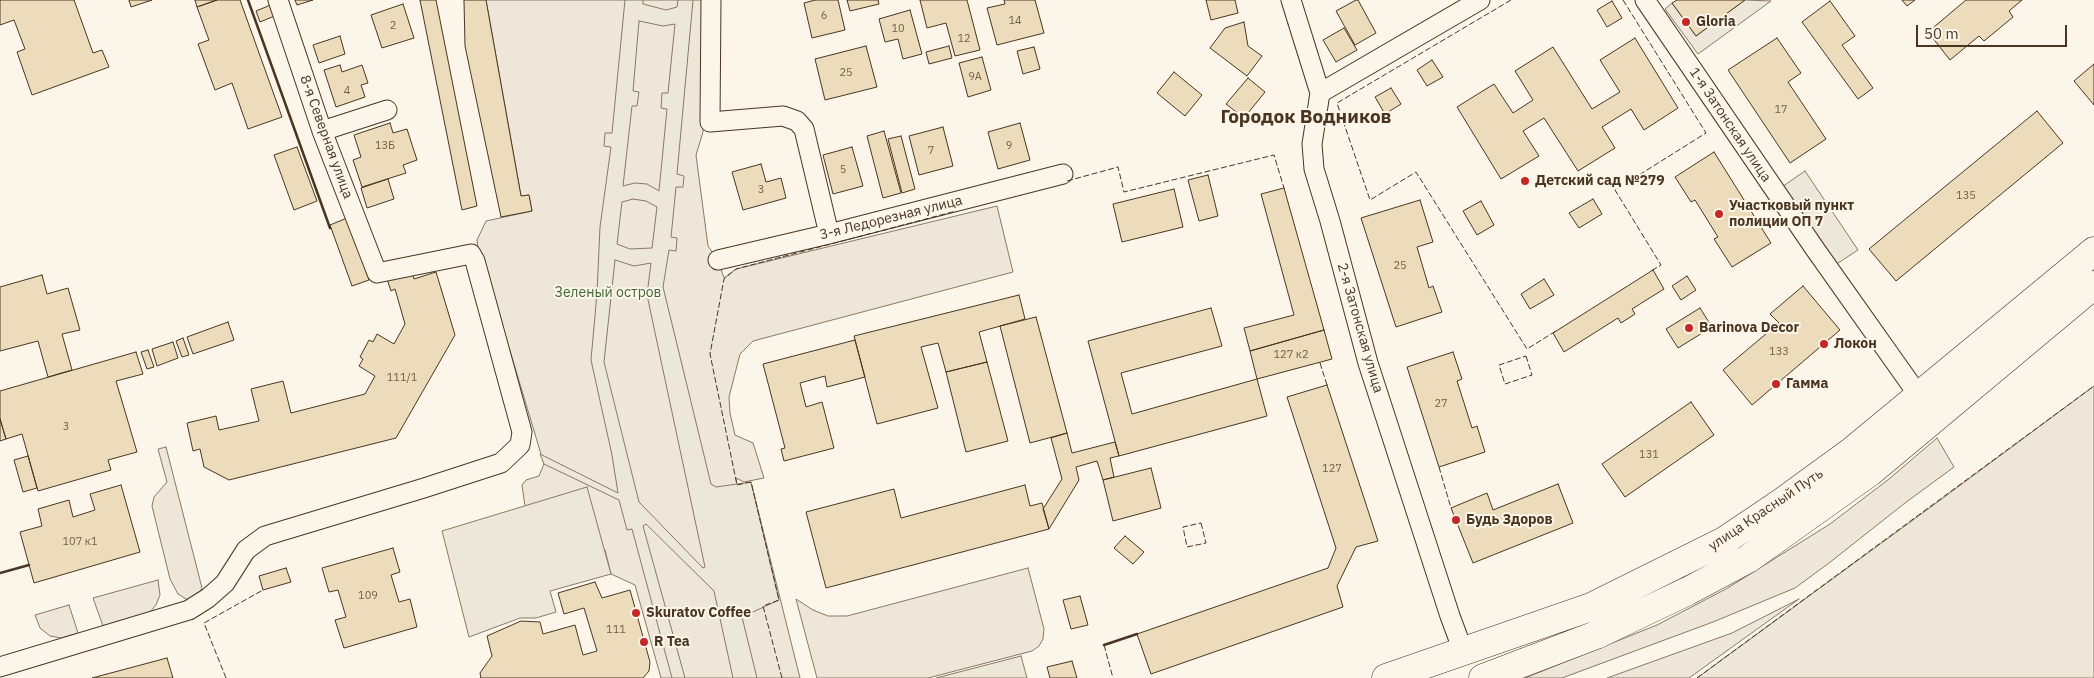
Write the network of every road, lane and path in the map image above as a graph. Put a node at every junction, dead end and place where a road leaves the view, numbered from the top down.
1 (278, 0) edge
2 (711, 0) edge
3 (1291, 0) edge
4 (1480, 0) edge
5 (1645, 0) edge
6 (1320, 93) junction
7 (387, 110) dead end
8 (322, 131) junction
9 (1063, 174) dead end
10 (829, 234) junction
11 (2094, 251) edge
12 (718, 260) dead end
13 (2094, 285) edge
14 (1919, 396) junction
15 (1935, 419) junction
16 (1463, 651) junction
17 (0, 667) edge
18 (1386, 678) edge
19 (1483, 678) edge

1 - 8 street, 8-я Северная улица
2 - 10 street
3 - 6 street, 2-я Затонская улица
4 - 6 street
5 - 14 street, 1-я Затонская улица
6 - 16 street, 2-я Затонская улица
7 - 8 street
8 - 17 street, 8-я Северная улица
9 - 10 street, 3-я Ледорезная улица
10 - 12 street, 3-я Ледорезная улица
11 - 14 main road, улица Красный Путь
13 - 15 main road, улица Красный Путь
14 - 15 main road
14 - 16 main road, улица Красный Путь
15 - 19 main road, улица Красный Путь
16 - 18 main road, улица Красный Путь

